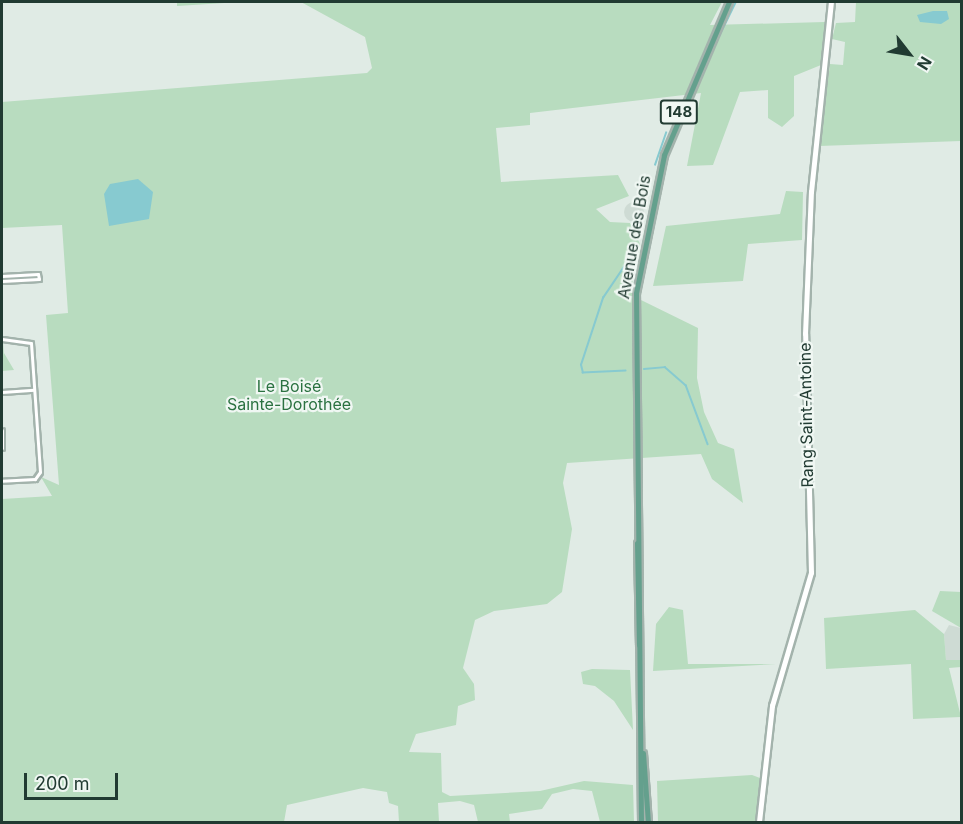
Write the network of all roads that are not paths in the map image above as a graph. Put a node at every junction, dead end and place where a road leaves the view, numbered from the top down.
1 (729, 2) edge
2 (831, 2) edge
3 (2, 276) edge
4 (2, 281) edge
5 (2, 339) edge
6 (34, 390) junction
7 (2, 392) edge
8 (2, 430) edge
9 (2, 448) edge
10 (2, 482) edge
11 (641, 736) junction
12 (641, 822) edge
13 (648, 822) edge
14 (759, 822) edge

1 - 11 main road, Avenue des Bois / 148
2 - 14 street, Rang Saint-Antoine
3 - 4 street
5 - 6 street
6 - 7 street
6 - 10 street
8 - 9 street
11 - 12 main road, Avenue des Bois / 148
11 - 13 main road, Avenue des Bois / 148

